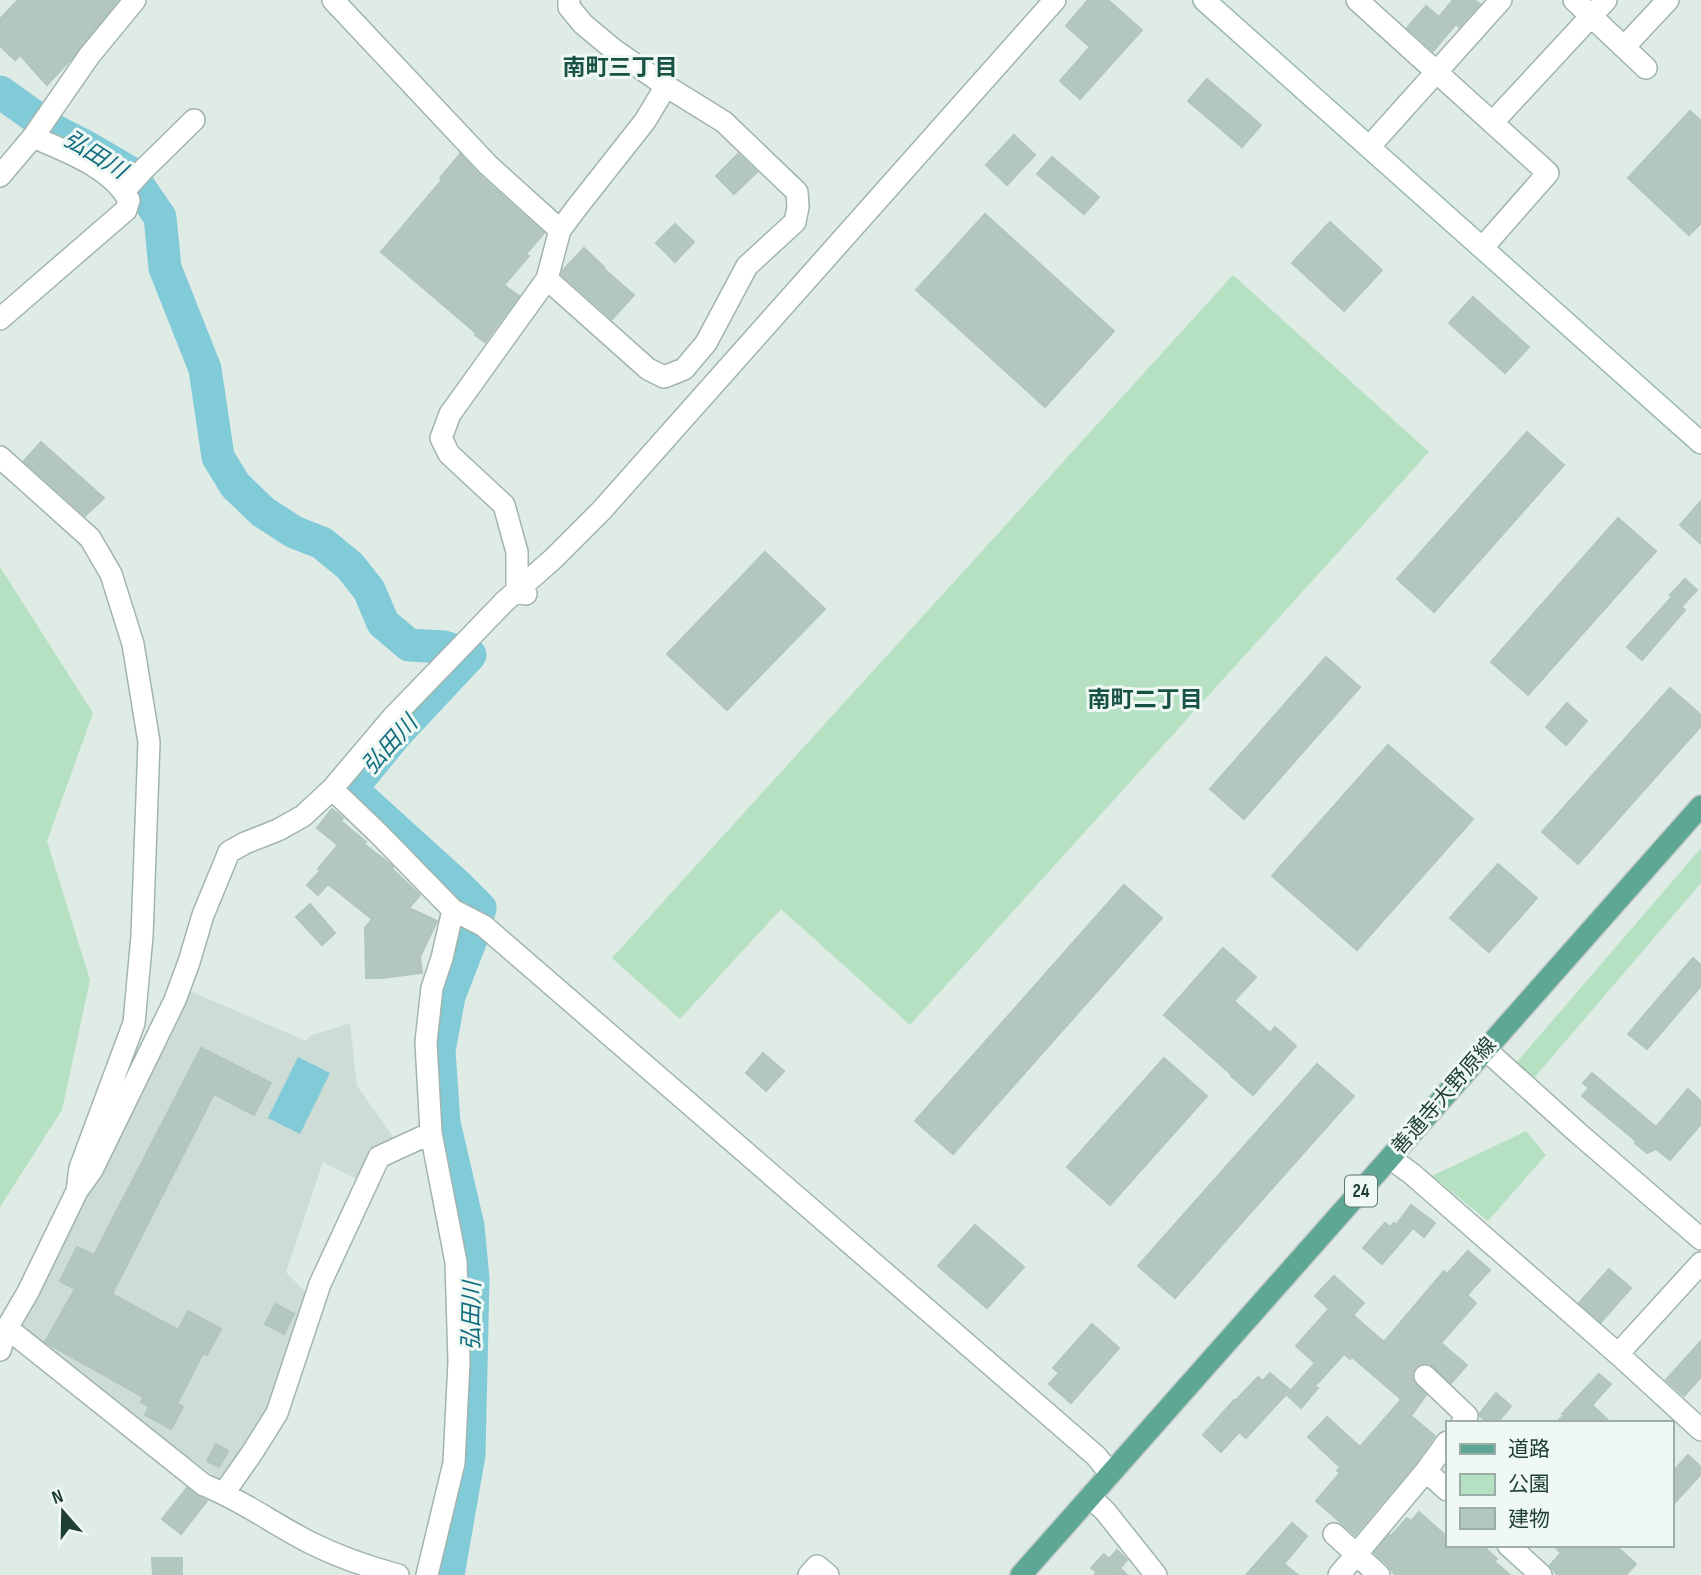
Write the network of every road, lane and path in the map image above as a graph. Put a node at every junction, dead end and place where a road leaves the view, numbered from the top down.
1 (135, 0) edge
2 (333, 0) edge
3 (569, 0) edge
4 (1055, 0) edge
5 (1357, 0) edge
6 (1500, 0) edge
7 (1574, 0) edge
8 (1668, 0) edge
9 (1207, 1) edge
10 (1599, 8) edge
11 (1624, 47) junction
12 (1646, 68) dead end
13 (1437, 71) junction
14 (667, 86) junction
15 (194, 120) dead end
16 (1493, 122) junction
17 (34, 134) junction
18 (1370, 146) junction
19 (0, 176) edge
20 (124, 191) junction
21 (560, 230) junction
22 (1483, 247) junction
23 (547, 279) junction
24 (0, 320) edge
25 (1701, 443) edge
26 (0, 457) edge
27 (525, 594) junction
28 (332, 789) junction
29 (1701, 806) edge
30 (457, 912) junction
31 (1485, 1049) junction
32 (431, 1133) junction
33 (1391, 1158) junction
34 (77, 1191) junction
35 (1701, 1239) edge
36 (1701, 1263) edge
37 (7, 1328) junction
38 (0, 1350) edge
39 (1618, 1354) junction
40 (1425, 1376) dead end
41 (1463, 1421) edge
42 (1701, 1430) edge
43 (1446, 1443) edge
44 (1426, 1471) junction
45 (1110, 1473) junction
46 (1446, 1489) edge
47 (224, 1493) junction
48 (1090, 1497) junction
49 (1334, 1534) dead end
50 (1510, 1547) edge
51 (1356, 1554) junction
52 (398, 1575) edge
53 (427, 1575) edge
54 (809, 1575) edge
55 (828, 1575) edge
56 (1021, 1575) edge
57 (1156, 1575) edge
58 (1339, 1575) edge
59 (1379, 1575) edge
60 (1541, 1575) edge

1 - 17 street
2 - 21 street
3 - 14 street
4 - 27 street
5 - 13 street
6 - 13 street
7 - 10 street
8 - 11 street
9 - 18 street
10 - 11 street
10 - 16 street
11 - 12 street
13 - 16 street
13 - 18 street
14 - 21 street
14 - 23 street
15 - 20 street
16 - 22 street
17 - 19 street
17 - 20 street
18 - 22 street
20 - 24 street
21 - 23 street
22 - 25 street
23 - 27 street
26 - 34 street
27 - 28 street
28 - 30 street
28 - 34 street
29 - 31 main road, 善通寺大野原線 / 24
30 - 32 street
30 - 45 street
31 - 33 main road, 善通寺大野原線 / 24
31 - 35 street
32 - 47 street
32 - 53 street
33 - 39 street
33 - 45 main road, 善通寺大野原線 / 24
34 - 37 street
36 - 39 street
37 - 38 street
37 - 47 street
39 - 42 street
40 - 41 street
43 - 44 street
44 - 46 street
44 - 51 street
45 - 48 main road, 善通寺大野原線 / 24
47 - 52 street
48 - 56 main road, 善通寺大野原線 / 24
48 - 57 street
49 - 51 street
50 - 60 street
51 - 58 street
51 - 59 street
54 - 55 street

